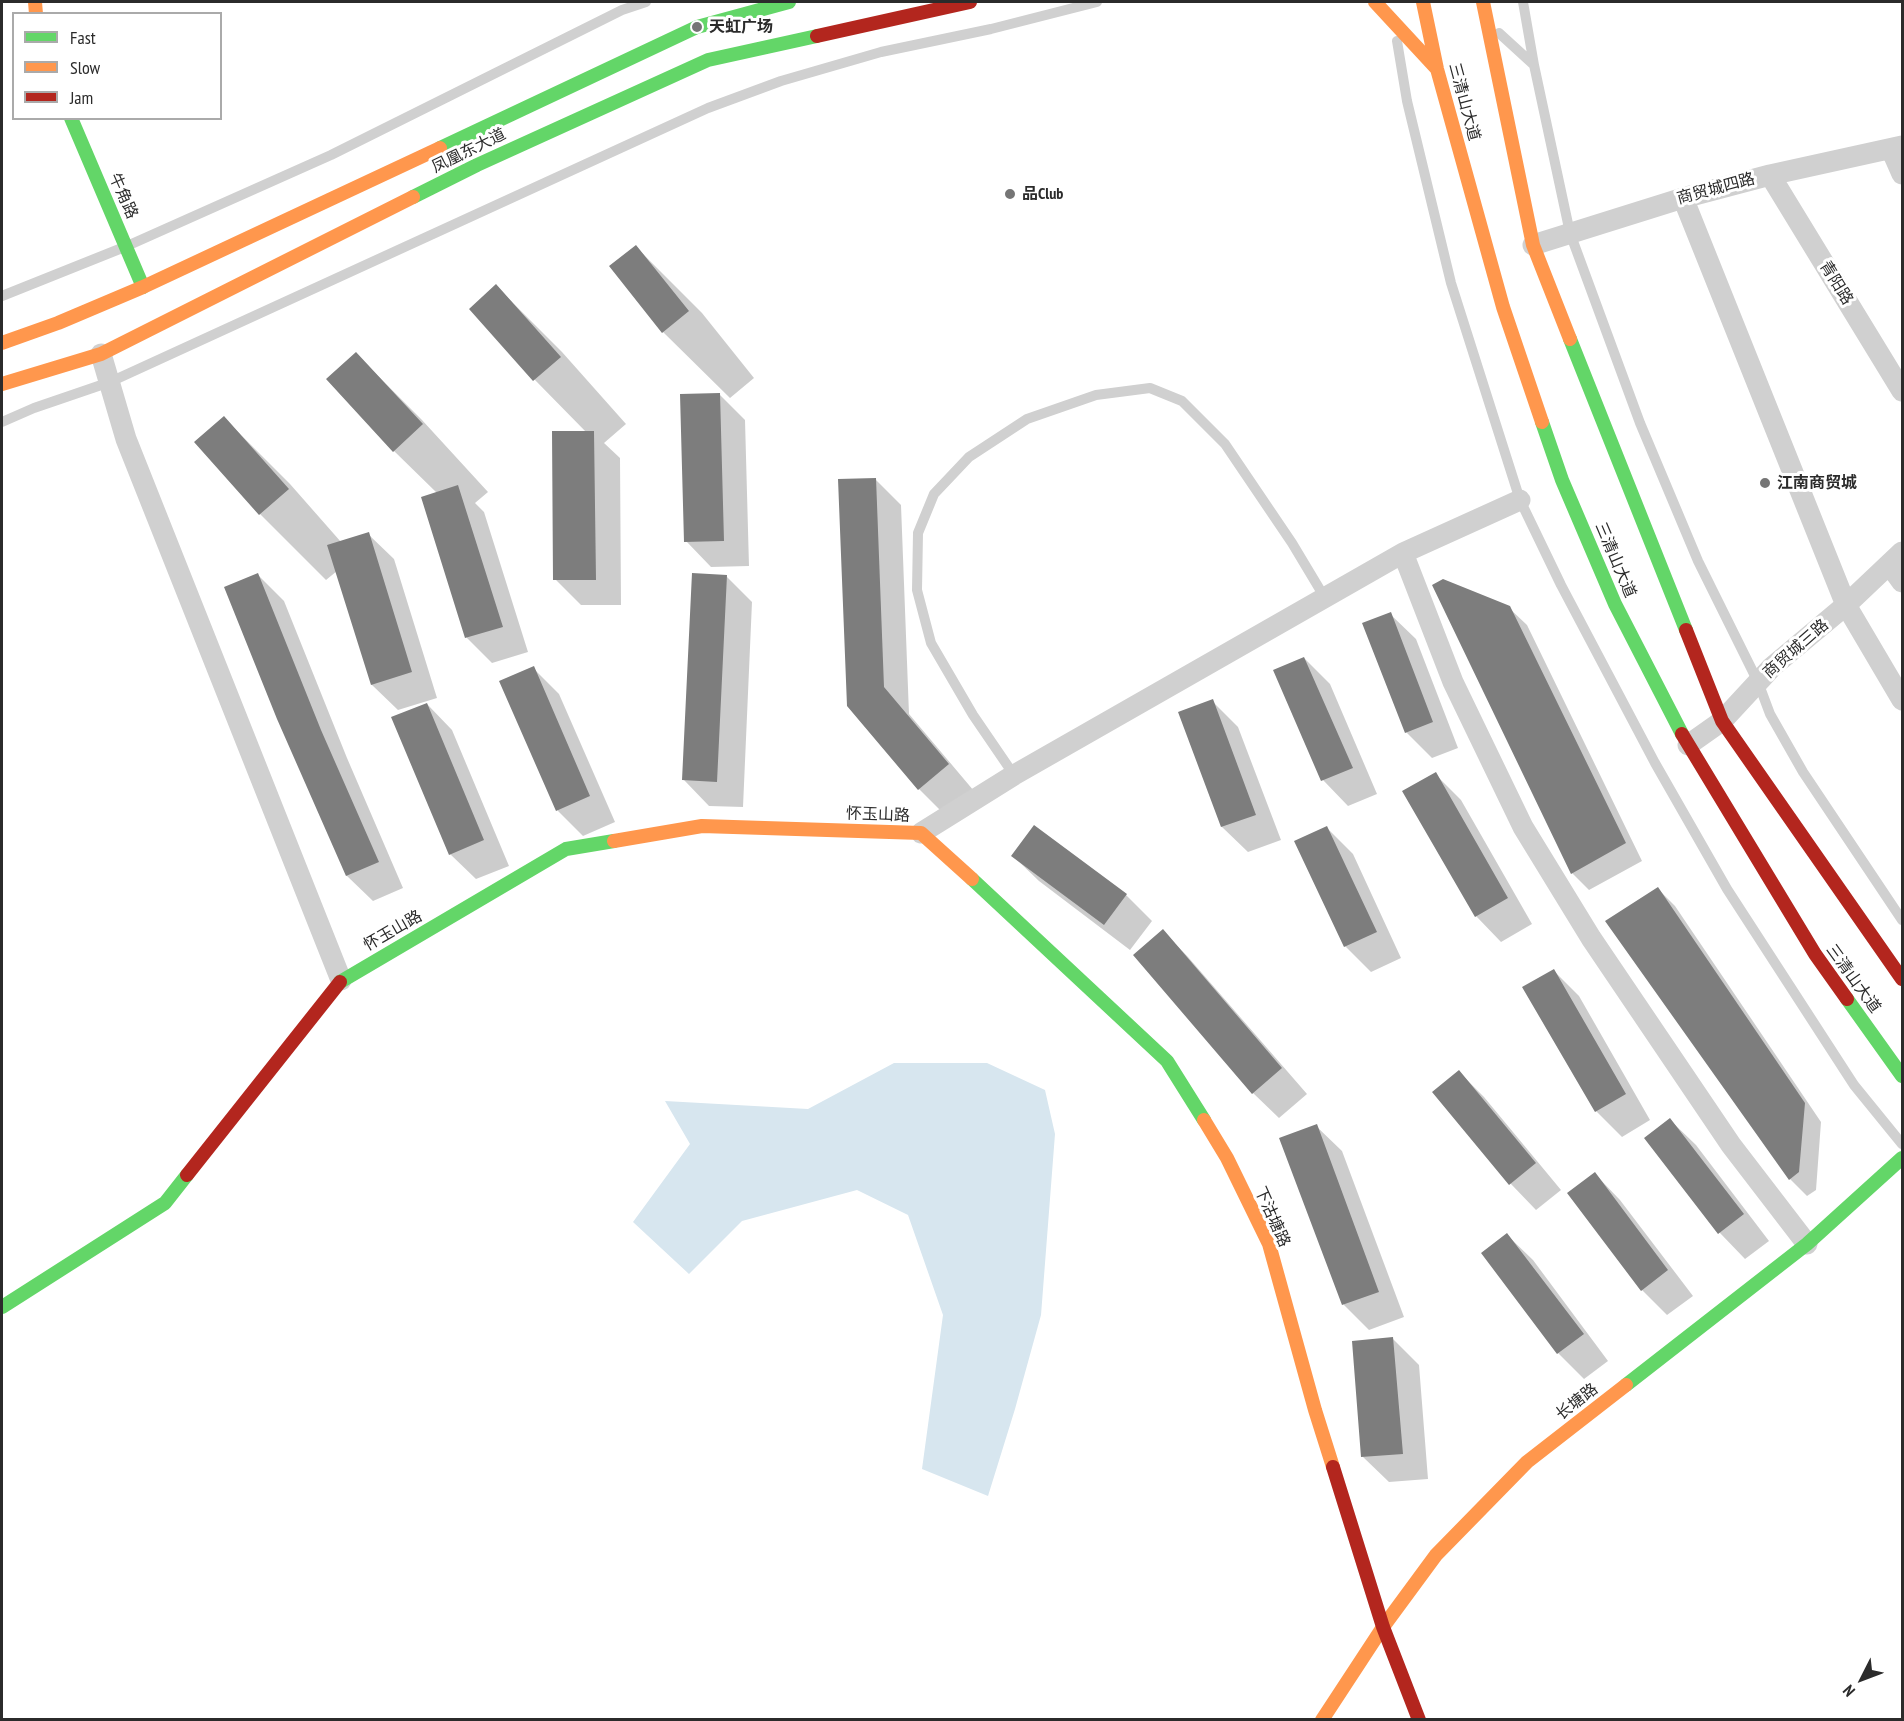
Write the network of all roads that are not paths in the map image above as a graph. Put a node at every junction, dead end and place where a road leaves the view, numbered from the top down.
1 (646, 2) edge
2 (786, 2) edge
3 (970, 2) edge
4 (1097, 2) edge
5 (1375, 2) edge
6 (1423, 2) edge
7 (1483, 2) edge
8 (1523, 2) edge
9 (1496, 8) dead end
10 (1487, 22) junction
11 (1394, 23) junction
12 (1534, 65) junction
13 (1437, 69) junction
14 (72, 120) edge
15 (1897, 147) edge
16 (1902, 174) edge
17 (1770, 175) junction
18 (1683, 198) junction
19 (1570, 233) junction
20 (1533, 244) junction
21 (127, 246) junction
22 (144, 287) junction
23 (2, 296) edge
24 (2, 343) edge
25 (101, 354) junction
26 (110, 382) junction
27 (2, 384) edge
28 (1902, 391) edge
29 (2, 422) edge
30 (1520, 500) junction
31 (1403, 553) junction
32 (1896, 558) edge
33 (1902, 582) edge
34 (1325, 598) junction
35 (1846, 605) junction
36 (1758, 682) junction
37 (1902, 700) edge
38 (1722, 721) junction
39 (1688, 745) junction
40 (1014, 775) junction
41 (921, 833) junction
42 (1902, 920) edge
43 (1902, 979) edge
44 (341, 980) junction
45 (1902, 1076) edge
46 (1902, 1144) edge
47 (1902, 1158) edge
48 (1807, 1244) junction
49 (2, 1307) edge
50 (1383, 1627) junction
51 (1322, 1719) edge
52 (1419, 1719) edge

1 - 21 lane
2 - 22 main road, 凤凰东大道
3 - 25 main road, 凤凰东大道
4 - 26 lane
5 - 11 main road
6 - 13 main road, 三清山大道
7 - 10 main road
8 - 12 lane
9 - 10 main road
10 - 12 lane
10 - 20 main road
11 - 13 main road
11 - 30 lane
12 - 19 lane
13 - 39 main road, 三清山大道
14 - 21 main road, 牛角路
15 - 16 street
15 - 17 street, 商贸城四路
17 - 18 street, 商贸城四路
17 - 28 street, 青阳路
18 - 19 street, 商贸城四路
18 - 35 street
19 - 20 street, 商贸城四路
19 - 36 lane
20 - 38 main road
21 - 22 main road, 牛角路
21 - 23 lane
22 - 24 main road, 凤凰东大道
25 - 26 street
25 - 27 main road, 凤凰东大道
26 - 29 lane
26 - 44 street
30 - 31 street
30 - 46 lane
31 - 34 street
31 - 48 street
32 - 33 street
32 - 35 street, 商贸城三路
34 - 40 street
34 - 40 lane
35 - 36 street, 商贸城三路
35 - 37 street
36 - 38 street, 商贸城三路
36 - 42 lane
38 - 39 street, 商贸城三路
38 - 43 main road
39 - 45 main road, 三清山大道
40 - 41 street
41 - 44 main road, 怀玉山路
41 - 50 main road, 下沽塘路
44 - 49 main road, 怀玉山路
47 - 48 main road, 长塘路
48 - 50 main road, 长塘路
50 - 51 main road, 长塘路
50 - 52 main road, 下沽塘路

